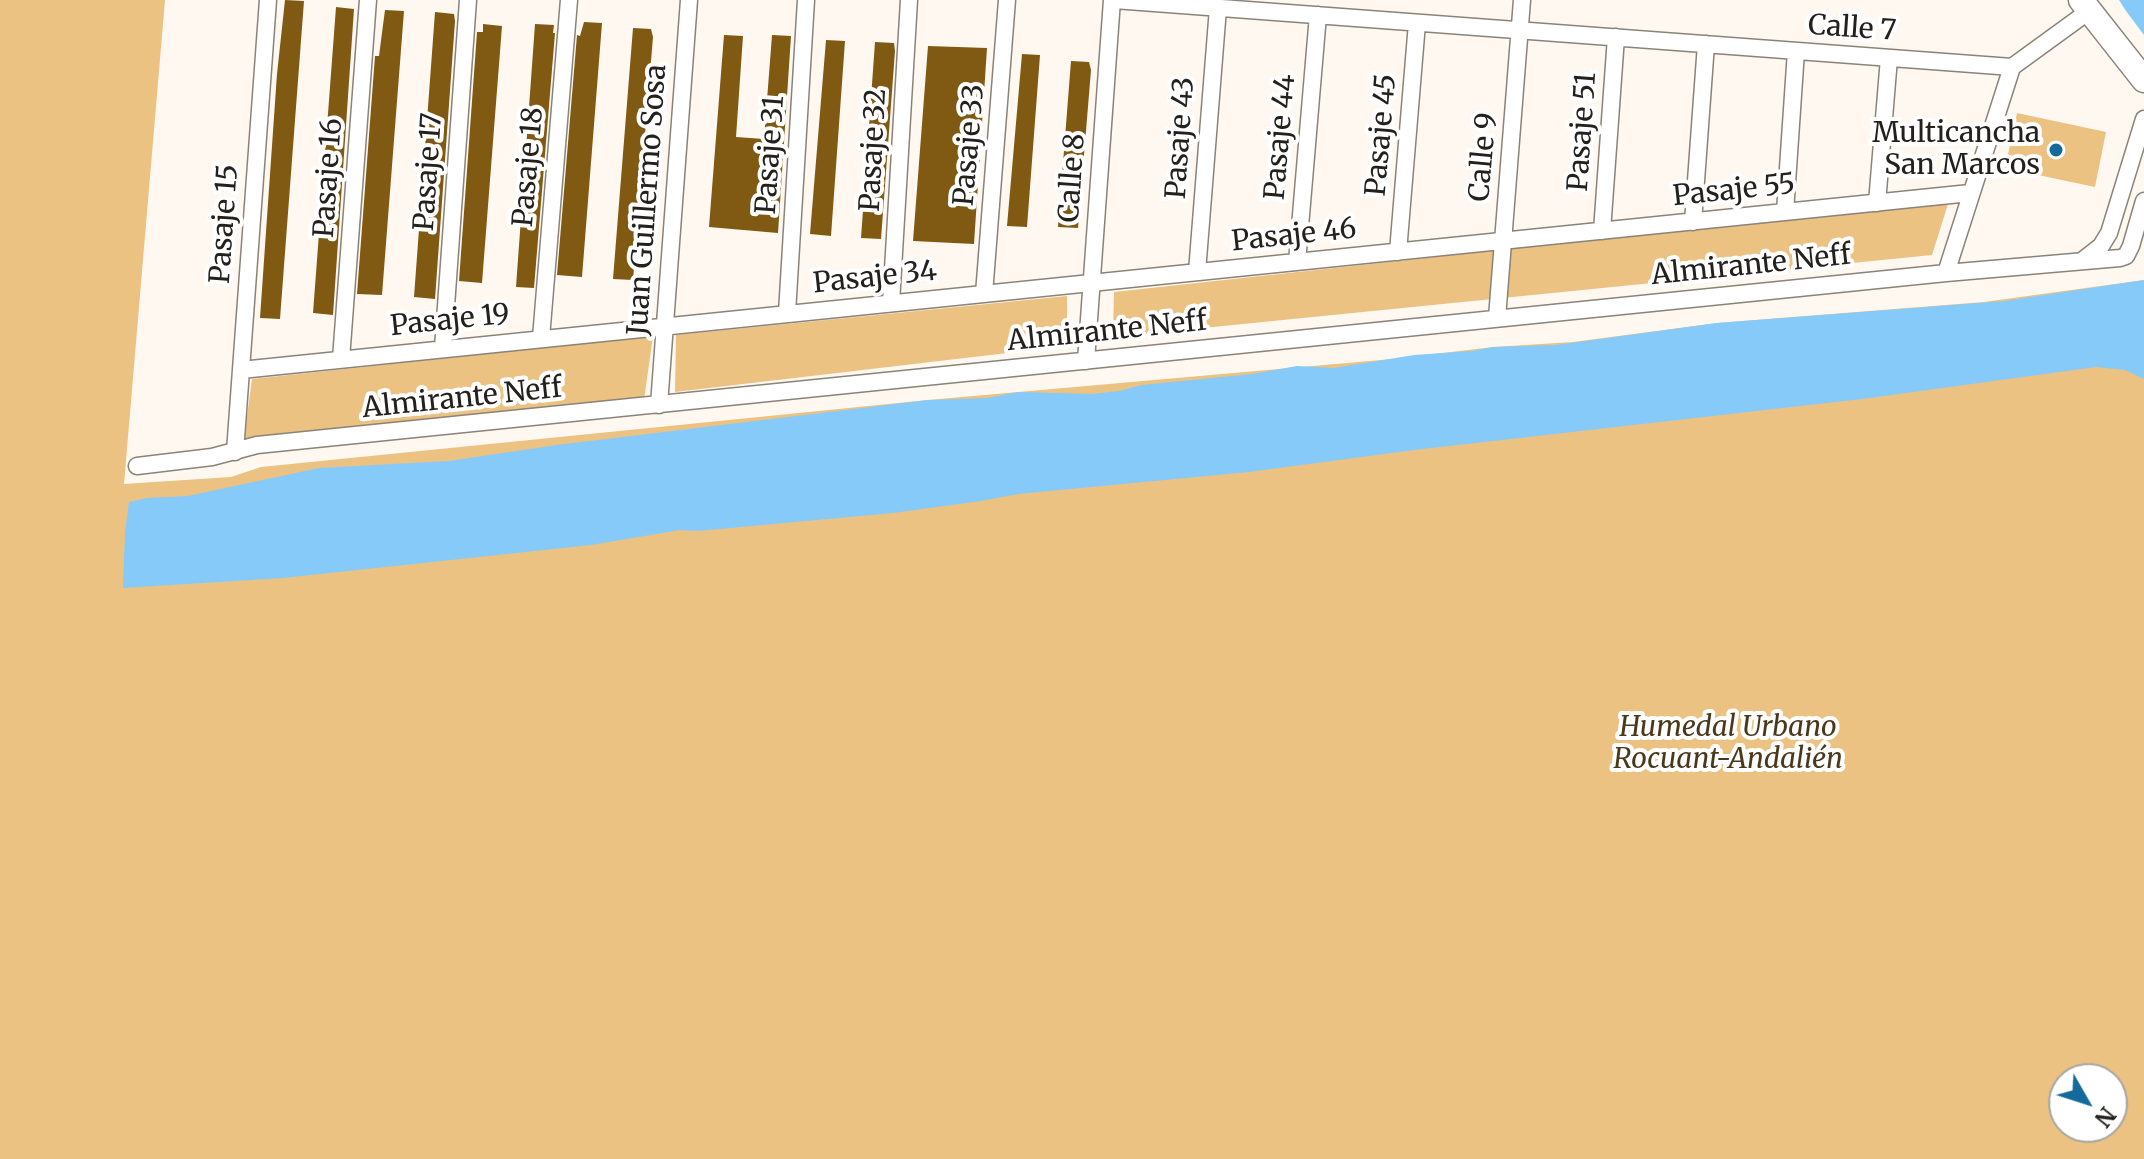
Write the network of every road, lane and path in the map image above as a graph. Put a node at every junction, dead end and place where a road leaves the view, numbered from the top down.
1 (268, 0) edge
2 (368, 0) edge
3 (468, 0) edge
4 (569, 0) edge
5 (689, 0) edge
6 (806, 0) edge
7 (909, 0) edge
8 (1007, 0) edge
9 (1113, 0) edge
10 (1522, 0) edge
11 (2085, 6) edge
12 (1218, 8) junction
13 (1318, 15) junction
14 (1417, 23) junction
15 (1520, 30) junction
16 (1616, 37) junction
17 (1706, 44) junction
18 (1796, 51) junction
19 (1889, 58) junction
20 (2012, 67) junction
21 (2144, 80) edge
22 (2144, 119) edge
23 (1970, 193) junction
24 (2144, 201) edge
25 (1877, 203) junction
26 (1785, 212) junction
27 (1693, 222) junction
28 (1602, 231) junction
29 (1503, 242) junction
30 (1398, 252) junction
31 (2083, 260) junction
32 (1297, 262) junction
33 (1197, 272) junction
34 (1946, 273) junction
35 (1091, 283) junction
36 (984, 294) junction
37 (891, 303) junction
38 (787, 313) junction
39 (1497, 318) junction
40 (665, 325) junction
41 (541, 338) junction
42 (443, 348) junction
43 (341, 359) junction
44 (1086, 361) junction
45 (241, 370) junction
46 (659, 405) junction
47 (235, 452) junction
48 (137, 466) dead end

1 - 45 street, Pasaje 15
2 - 43 street, Pasaje 16
3 - 42 street, Pasaje 17
4 - 41 street, Pasaje 18
5 - 40 street, Juan Guillermo Sosa
6 - 38 street, Pasaje 31
7 - 37 street, Pasaje 32
8 - 36 street, Pasaje 33
9 - 12 street, Calle 7
9 - 35 street, Calle 8
10 - 15 street, Calle 9
11 - 20 street
11 - 21 street
12 - 13 street, Calle 7
12 - 33 street, Pasaje 43
13 - 14 street, Calle 7
13 - 32 street, Pasaje 44
14 - 15 street, Calle 7
14 - 30 street, Pasaje 45
15 - 16 street, Calle 7
15 - 29 street, Calle 9
16 - 17 street, Calle 7
16 - 28 street, Pasaje 51
17 - 18 street, Calle 7
17 - 27 street
18 - 19 street, Calle 7
18 - 26 street
19 - 20 street, Calle 7
19 - 25 street
20 - 23 street
22 - 31 street
23 - 25 street, Pasaje 55
23 - 34 street
24 - 31 street, Almirante Neff
25 - 26 street, Pasaje 55
26 - 27 street, Pasaje 55
27 - 28 street, Pasaje 55
28 - 29 street, Pasaje 55
29 - 30 street, Pasaje 46
29 - 39 street, Calle 9
30 - 32 street, Pasaje 46
31 - 34 street, Almirante Neff
32 - 33 street, Pasaje 46
33 - 35 street, Pasaje 46
34 - 39 street, Almirante Neff
35 - 36 street, Pasaje 34
35 - 44 street, Calle 8
36 - 37 street, Pasaje 34
37 - 38 street, Pasaje 34
38 - 40 street, Pasaje 34
39 - 44 street, Almirante Neff
40 - 41 street, Pasaje 19
40 - 46 street, Juan Guillermo Sosa
41 - 42 street, Pasaje 19
42 - 43 street, Pasaje 19
43 - 45 street, Pasaje 19
44 - 46 street, Almirante Neff
45 - 47 street, Pasaje 15
46 - 47 street, Almirante Neff
47 - 48 street, Almirante Neff

